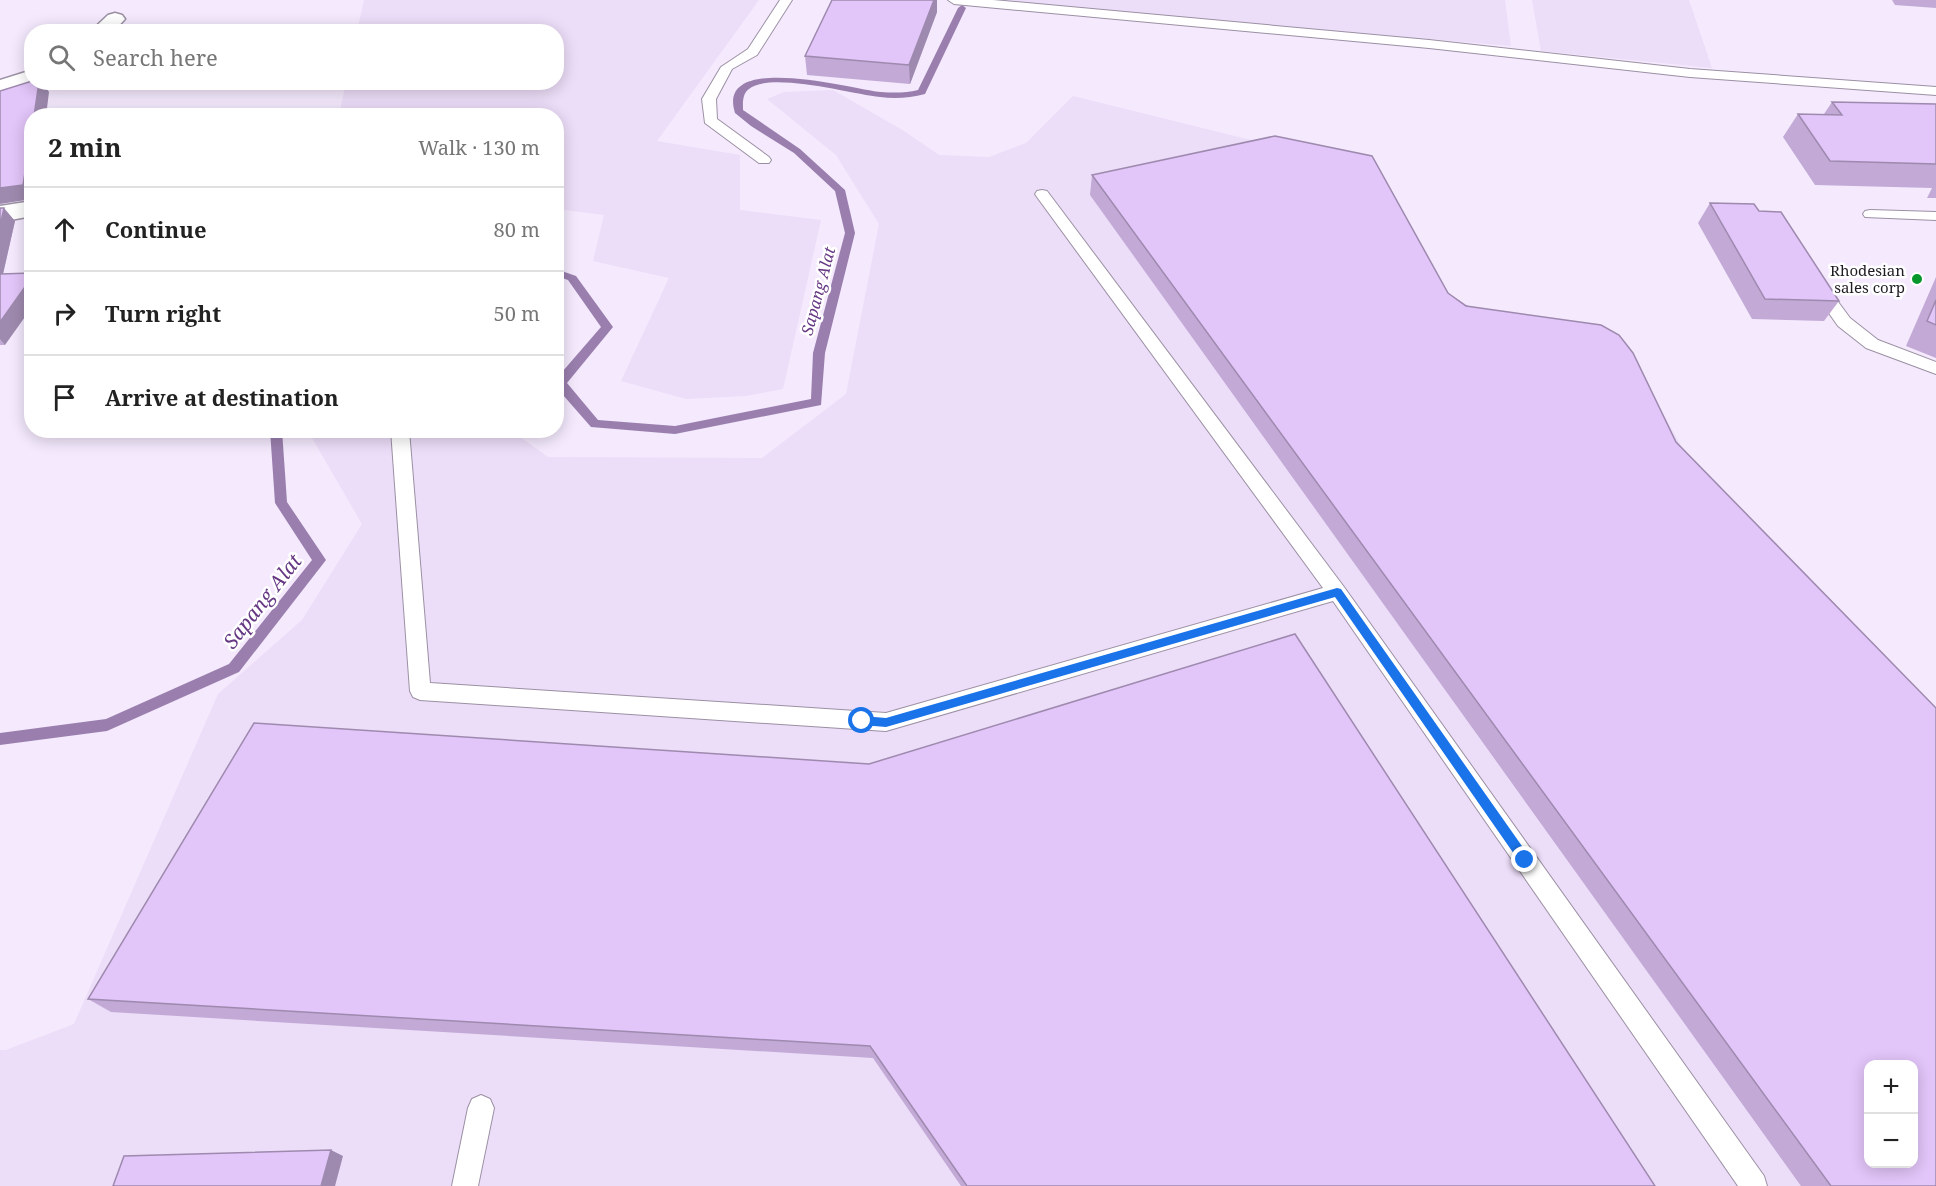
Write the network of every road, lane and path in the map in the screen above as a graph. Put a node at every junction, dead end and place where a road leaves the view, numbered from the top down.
1 (786, 0) edge
2 (954, 0) edge
3 (24, 79) edge
4 (0, 88) edge
5 (1936, 91) edge
6 (764, 160) dead end
7 (1042, 194) dead end
8 (24, 210) edge
9 (0, 214) edge
10 (1870, 214) dead end
11 (1936, 216) edge
12 (1809, 275) edge
13 (1936, 368) edge
14 (401, 438) edge
15 (1337, 592) junction
16 (481, 1108) dead end
17 (465, 1186) edge
18 (1754, 1186) edge

1 - 6 lane
2 - 5 lane
3 - 4 street
7 - 15 lane
8 - 9 street
10 - 11 lane
12 - 13 lane
14 - 15 lane
15 - 18 lane
16 - 17 lane

